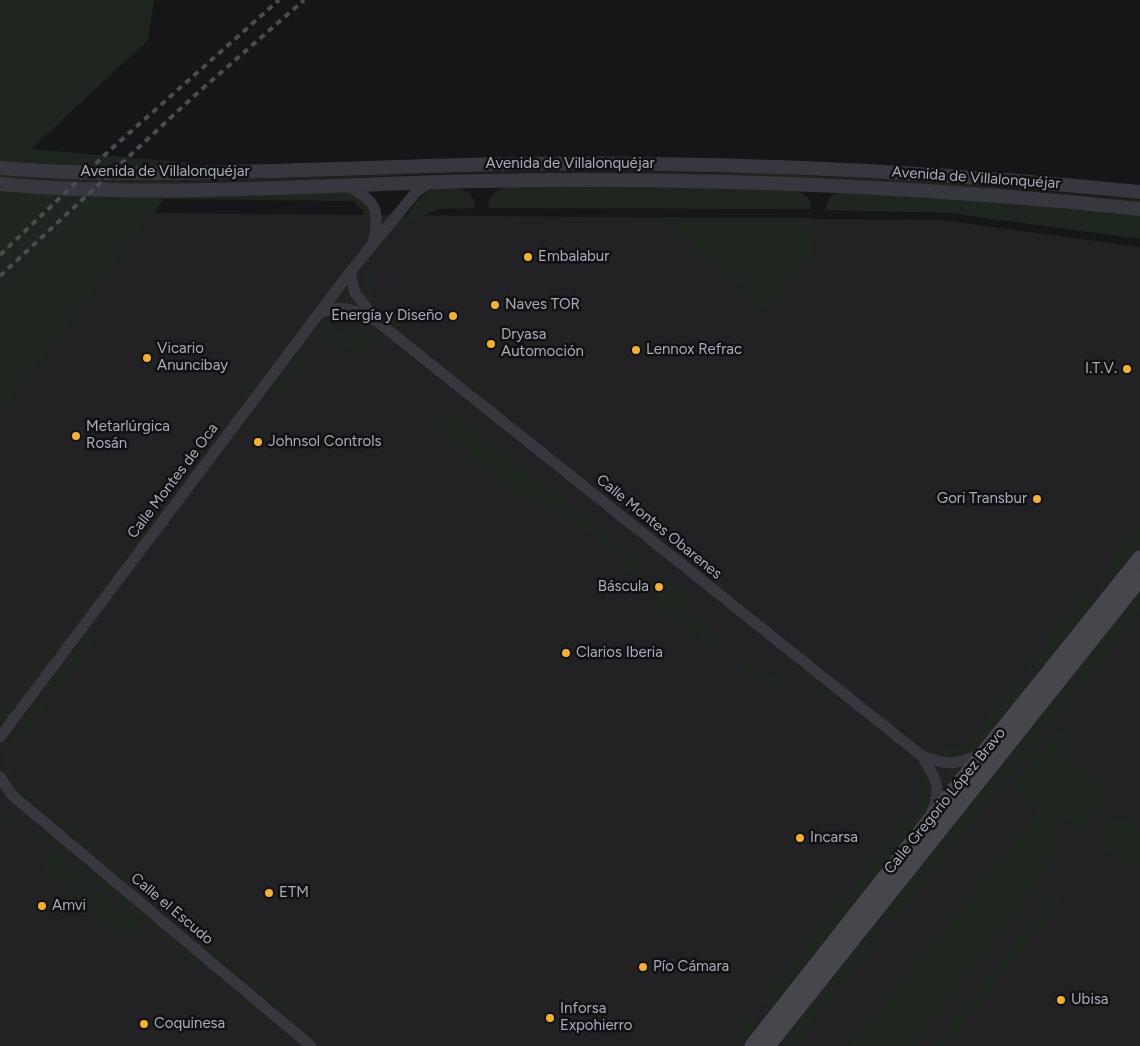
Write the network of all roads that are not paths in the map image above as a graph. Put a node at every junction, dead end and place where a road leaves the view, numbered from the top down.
1 (0, 168) edge
2 (431, 182) junction
3 (0, 184) edge
4 (342, 185) junction
5 (1140, 192) edge
6 (1140, 209) edge
7 (372, 244) junction
8 (350, 272) junction
9 (319, 313) junction
10 (378, 322) junction
11 (1140, 558) edge
12 (1140, 579) edge
13 (0, 737) edge
14 (983, 753) junction
15 (922, 756) junction
16 (0, 777) edge
17 (0, 791) edge
18 (12, 795) junction
19 (928, 822) junction
20 (311, 1046) edge
21 (752, 1046) edge
22 (768, 1046) edge

1 - 5 street, Avenida de Villalonquéjar
2 - 4 street, Avenida de Villalonquéjar
2 - 6 street, Avenida de Villalonquéjar
2 - 7 street, Calle Montes de Oca
3 - 4 street, Avenida de Villalonquéjar
4 - 7 street, Calle Montes de Oca
7 - 8 street, Calle Montes de Oca
8 - 9 street, Calle Montes de Oca
8 - 10 street, Calle Montes Obarenes
9 - 10 street, Calle Montes Obarenes
9 - 13 street, Calle Montes de Oca
10 - 15 street, Calle Montes Obarenes
11 - 14 main road, Calle Gregorio López Bravo
12 - 22 main road, Calle Gregorio López Bravo
14 - 15 street, Calle Montes Obarenes
14 - 19 main road, Calle Gregorio López Bravo
15 - 19 street, Calle Montes Obarenes
16 - 18 street, Calle el Escudo
17 - 18 street, Calle el Escudo
18 - 20 street, Calle el Escudo
19 - 21 main road, Calle Gregorio López Bravo

